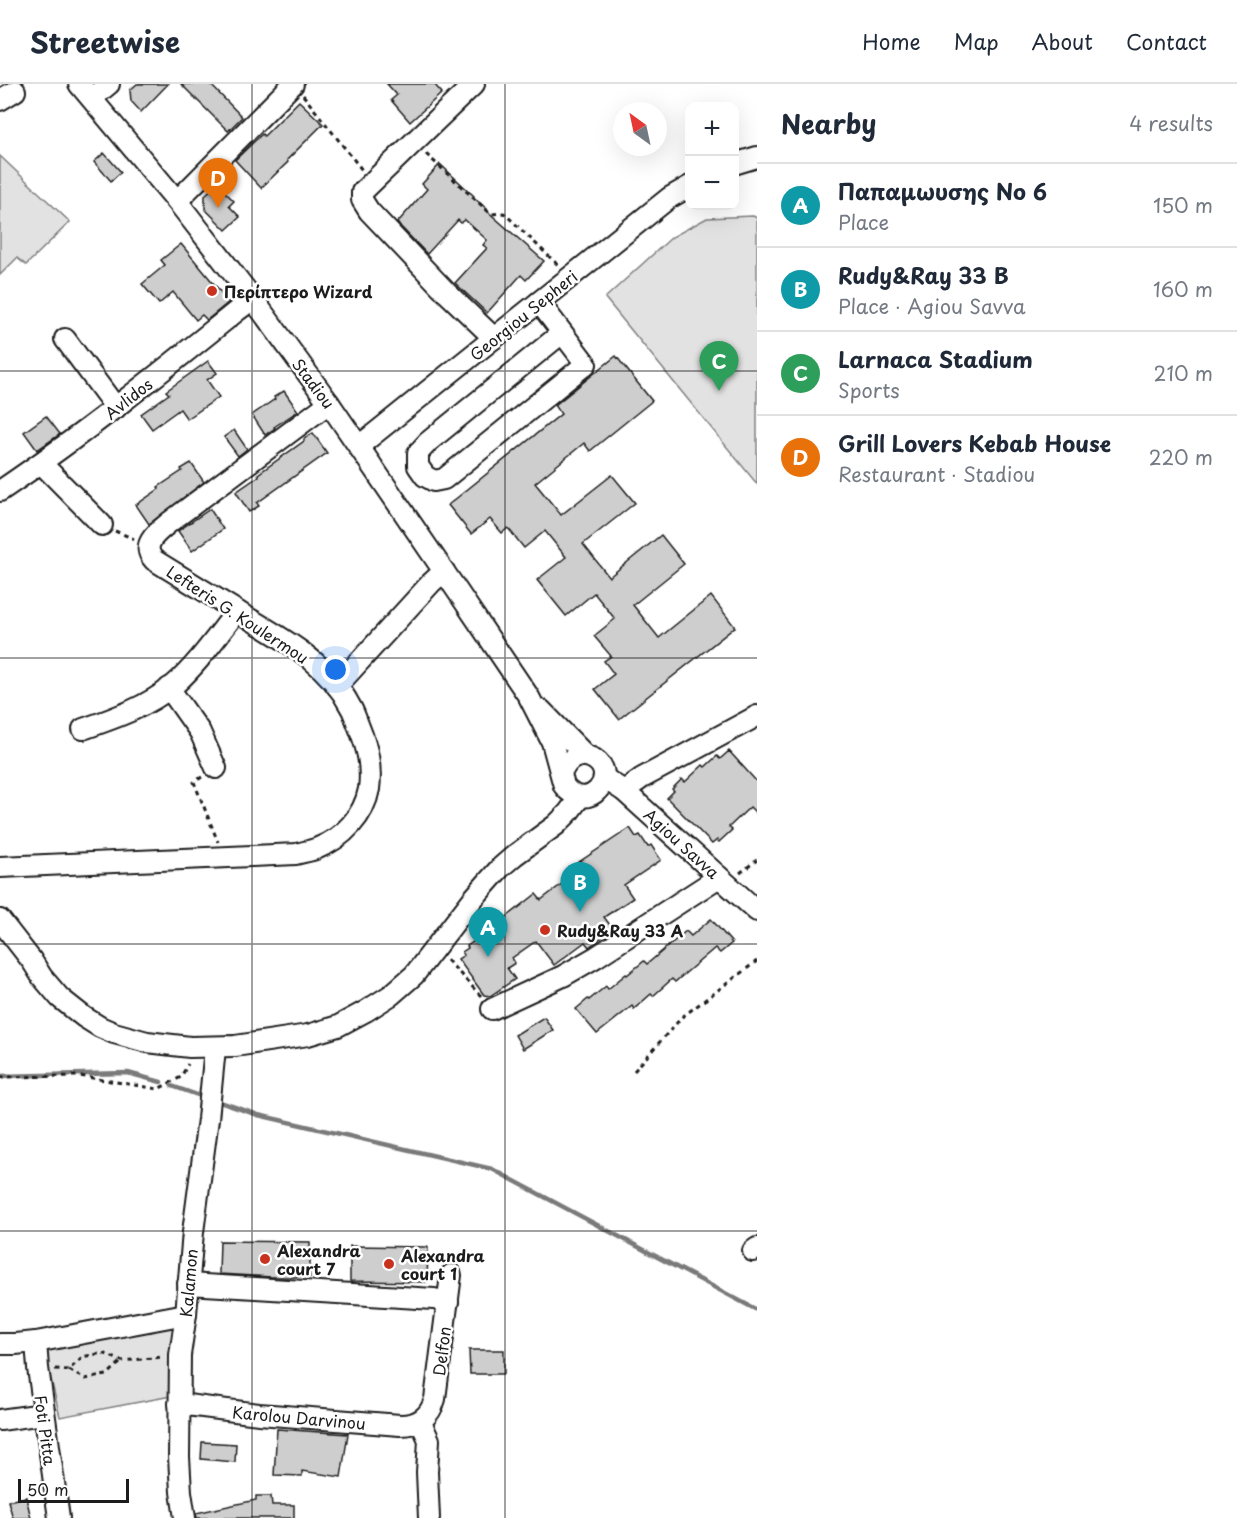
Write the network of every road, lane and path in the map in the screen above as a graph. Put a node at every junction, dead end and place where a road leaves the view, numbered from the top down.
1 (109, 84) edge
2 (474, 84) edge
3 (297, 88) edge
4 (86, 91) edge
5 (414, 142) junction
6 (757, 157) edge
7 (739, 163) edge
8 (367, 188) junction
9 (685, 189) edge
10 (177, 201) junction
11 (571, 277) junction
12 (253, 299) junction
13 (539, 302) junction
14 (562, 333) junction
15 (494, 338) junction
16 (65, 339) dead end
17 (329, 403) junction
18 (116, 408) junction
19 (359, 446) junction
20 (41, 463) junction
21 (0, 491) edge
22 (102, 525) joint
23 (149, 546) junction
24 (444, 571) junction
25 (237, 611) junction
26 (337, 686) junction
27 (169, 688) junction
28 (529, 698) junction
29 (757, 716) edge
30 (83, 729) dead end
31 (586, 756) junction
32 (216, 768) joint
33 (561, 774) junction
34 (604, 778) junction
35 (624, 791) junction
36 (580, 797) junction
37 (224, 857) junction
38 (757, 860) edge
39 (0, 867) edge
40 (723, 880) junction
41 (757, 911) edge
42 (0, 920) edge
43 (436, 948) junction
44 (757, 961) edge
45 (492, 1009) joint
46 (190, 1047) junction
47 (215, 1048) junction
48 (634, 1071) dead end
49 (0, 1077) edge
50 (451, 1275) dead end
51 (188, 1284) junction
52 (448, 1302) junction
53 (186, 1314) junction
54 (36, 1342) junction
55 (0, 1344) edge
56 (180, 1355) junction
57 (122, 1361) junction
58 (38, 1368) junction
59 (69, 1370) junction
60 (179, 1404) junction
61 (44, 1414) junction
62 (0, 1420) edge
63 (419, 1422) junction
64 (59, 1518) edge
65 (185, 1518) edge
66 (429, 1518) edge

1 - 4 street
2 - 5 street
3 - 8 path
3 - 10 street
4 - 10 street, Stadiou
5 - 8 street
5 - 11 path
6 - 7 street
8 - 15 street
9 - 11 street, Georgiou Sepheri
10 - 12 street, Stadiou
11 - 13 street, Georgiou Sepheri
12 - 17 street, Stadiou
12 - 18 street, Avlidos
13 - 14 street
13 - 15 street, Georgiou Sepheri
14 - 14 street
15 - 19 street, Georgiou Sepheri
16 - 18 street
17 - 19 street, Stadiou
17 - 23 street
18 - 20 street, Avlidos
19 - 24 street, Stadiou
20 - 21 street, Avlidos
20 - 22 street
22 - 23 path
23 - 25 street, Lefteris G. Koulermou
24 - 26 street
24 - 28 street, Stadiou
25 - 26 street, Lefteris G. Koulermou
25 - 27 street
26 - 37 street, Lefteris G. Koulermou
27 - 30 street
27 - 32 street
28 - 31 street, Stadiou
28 - 33 street, Stadiou
29 - 35 street
31 - 33 street
31 - 34 street
32 - 37 path
33 - 36 street
34 - 35 street, Agiou Savva
34 - 36 street
35 - 40 street, Agiou Savva
36 - 43 street
37 - 39 street, Lefteris G. Koulermou
38 - 40 path
40 - 41 street, Agiou Savva
40 - 45 street
42 - 46 street
43 - 45 path
43 - 47 street
44 - 48 path
46 - 47 street
46 - 49 path
47 - 51 street, Kalamon
50 - 52 street, Delfon
51 - 52 street
51 - 53 street, Kalamon
52 - 63 street, Delfon
53 - 54 street
53 - 56 street, Kalamon
54 - 55 street
54 - 58 street, Foti Pitta
56 - 57 path
56 - 60 street, Kalamon
57 - 59 path
57 - 59 path
58 - 59 path
58 - 61 street, Foti Pitta
60 - 63 street, Karolou Darvinou
60 - 65 street, Kalamon
61 - 62 street
61 - 64 street, Foti Pitta
63 - 66 street

